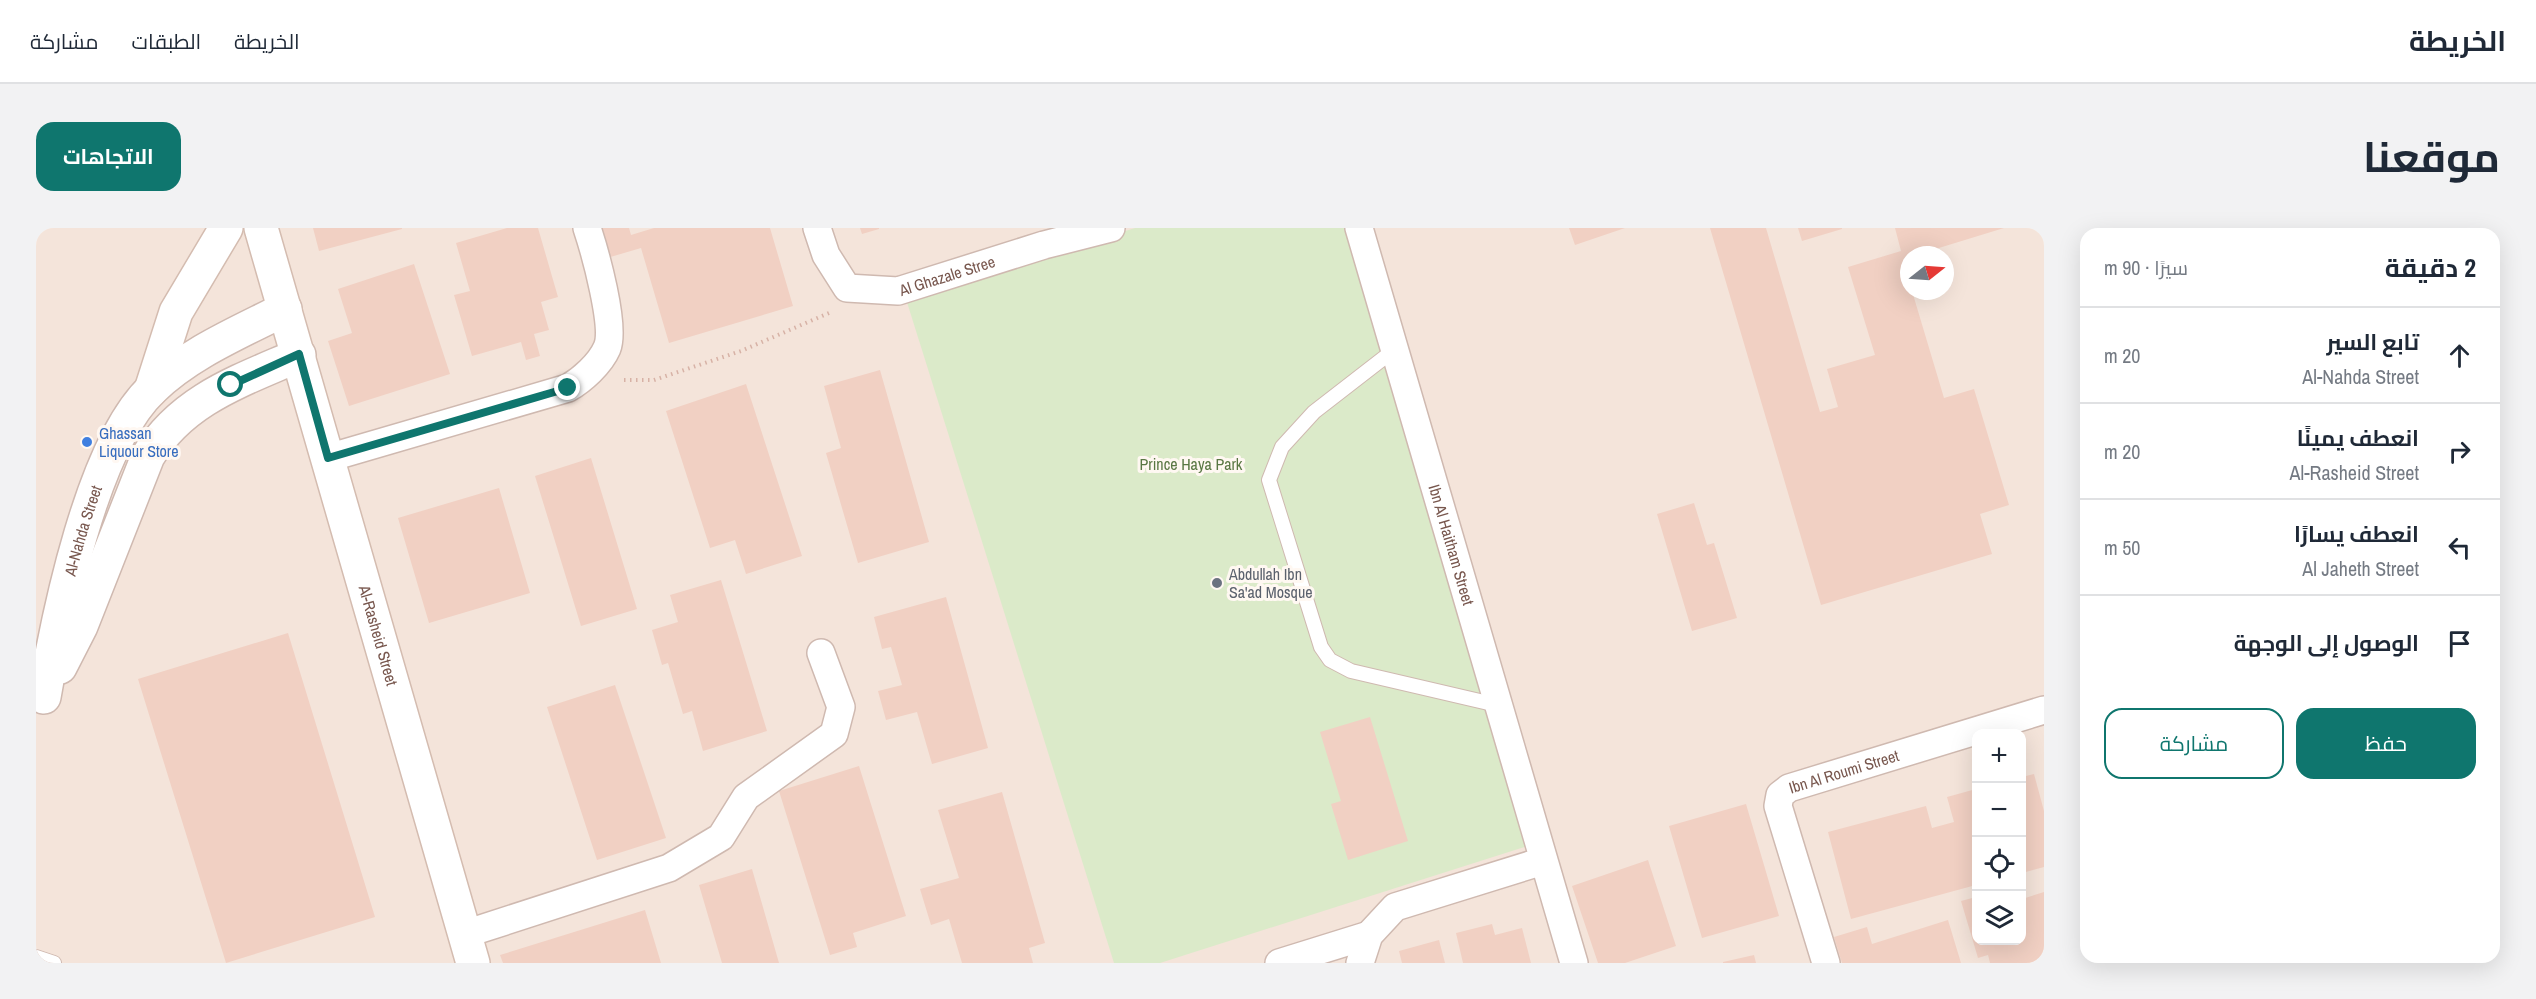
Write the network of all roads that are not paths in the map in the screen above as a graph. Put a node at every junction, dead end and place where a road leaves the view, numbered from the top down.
1 (226, 228) edge
2 (261, 228) edge
3 (587, 228) edge
4 (817, 228) edge
5 (1111, 228) edge
6 (1359, 228) edge
7 (285, 309) junction
8 (1394, 350) junction
9 (299, 354) junction
10 (151, 390) junction
11 (328, 458) junction
12 (821, 653) dead end
13 (1497, 705) junction
14 (40, 707) edge
15 (2044, 710) edge
16 (1543, 861) junction
17 (1369, 935) junction
18 (469, 949) edge
19 (36, 957) edge
20 (54, 963) edge
21 (1280, 963) edge
22 (1360, 963) edge
23 (1574, 963) edge
24 (1826, 963) edge

1 - 10 street
2 - 7 street, Al-Rasheid Street
3 - 11 street
4 - 5 street, Al Ghazale Stree
6 - 8 street, Ibn Al Haitham Street
7 - 9 street, Al-Rasheid Street
7 - 10 street, Al-Nahda Street
8 - 13 street, Ibn Al Haitham Street
8 - 13 lane
9 - 11 street, Al-Rasheid Street
9 - 14 street, Al-Nahda Street
10 - 14 street, Al-Nahda Street
11 - 18 street, Al-Rasheid Street
12 - 18 street
13 - 16 street, Ibn Al Haitham Street
15 - 24 street, Ibn Al Roumi Street
16 - 17 street
16 - 23 street, Ibn Al Haitham Street
17 - 21 street
17 - 22 street
19 - 20 lane

